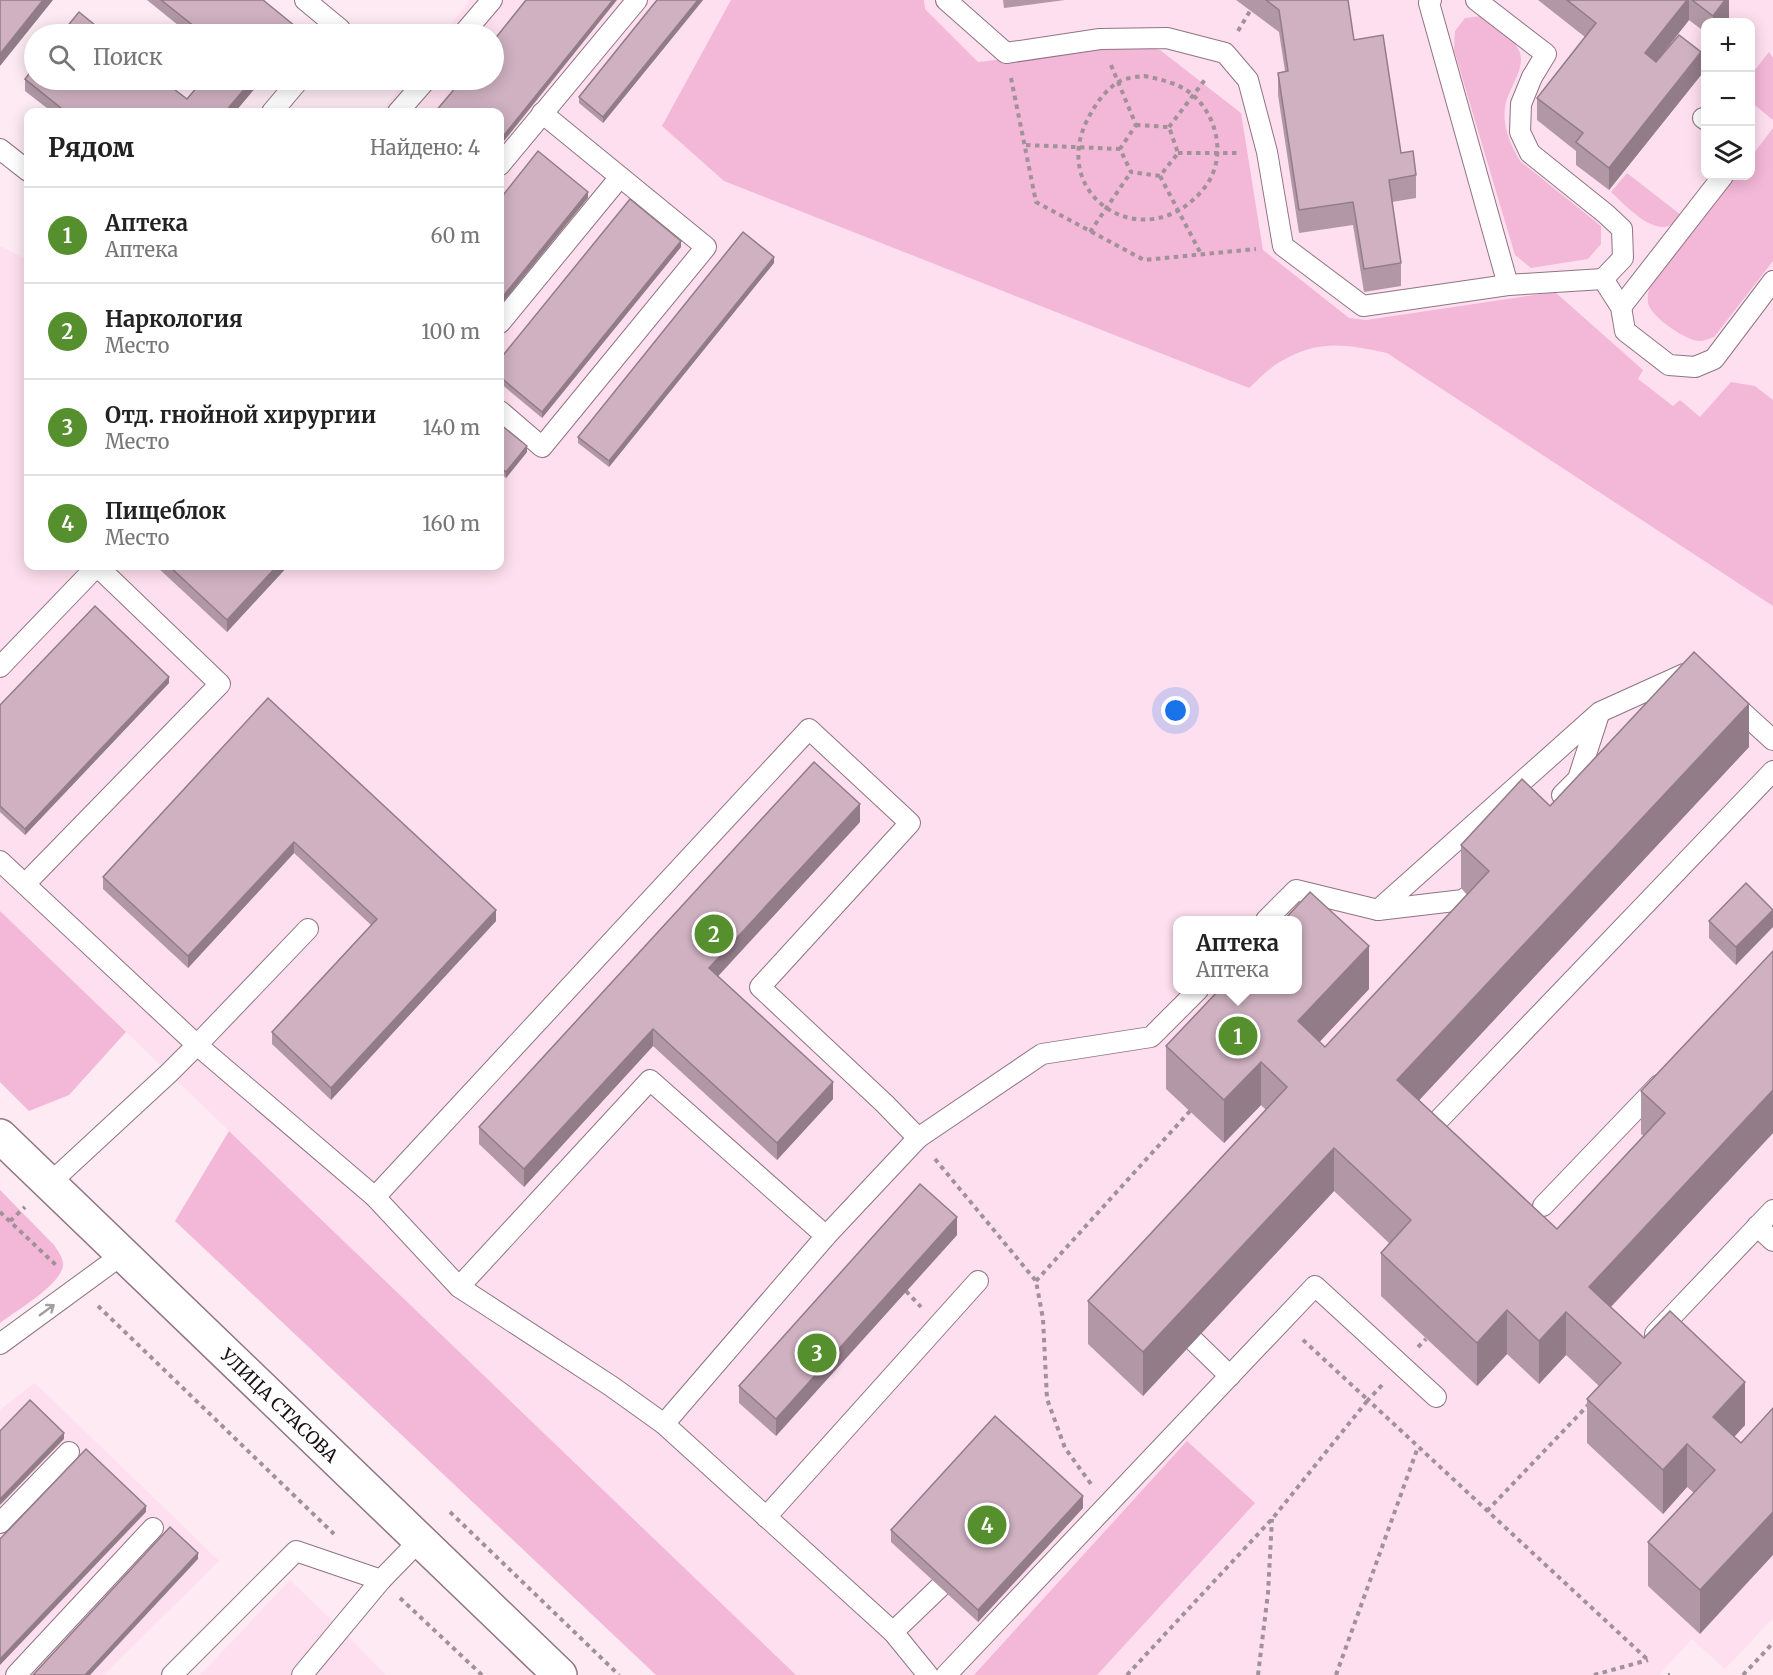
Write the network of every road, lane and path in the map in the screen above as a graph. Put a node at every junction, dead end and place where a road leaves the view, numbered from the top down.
1 (305, 0) edge
2 (492, 0) edge
3 (637, 0) edge
4 (946, 0) edge
5 (1431, 0) edge
6 (1476, 0) edge
7 (334, 24) edge
8 (472, 24) edge
9 (1100, 39) junction
10 (1006, 52) junction
11 (1118, 82) junction
12 (291, 90) edge
13 (417, 90) edge
14 (275, 108) edge
15 (402, 108) edge
16 (542, 113) junction
17 (1136, 125) junction
18 (1026, 145) junction
19 (1078, 147) junction
20 (0, 149) edge
21 (1120, 149) junction
22 (1266, 152) junction
23 (1178, 153) junction
24 (1218, 153) junction
25 (504, 160) edge
26 (24, 168) edge
27 (1131, 172) junction
28 (1160, 176) junction
29 (620, 177) junction
30 (1720, 180) edge
31 (1106, 208) junction
32 (1178, 211) junction
33 (1090, 232) junction
34 (1283, 246) junction
35 (1201, 255) junction
36 (1603, 279) junction
37 (1773, 281) edge
38 (1508, 285) junction
39 (1621, 307) junction
40 (504, 318) edge
41 (504, 414) edge
42 (93, 570) edge
43 (101, 570) edge
44 (0, 667) edge
45 (1600, 712) junction
46 (1773, 740) edge
47 (1773, 771) edge
48 (1546, 813) edge
49 (0, 861) edge
50 (25, 884) junction
51 (1468, 896) edge
52 (1378, 910) junction
53 (1271, 916) edge
54 (308, 929) dead end
55 (1194, 994) edge
56 (197, 1045) junction
57 (1674, 1068) edge
58 (1190, 1111) edge
59 (1429, 1130) edge
60 (0, 1136) edge
61 (918, 1138) junction
62 (50, 1183) junction
63 (375, 1197) junction
64 (1543, 1206) dead end
65 (1773, 1210) edge
66 (0, 1212) edge
67 (1757, 1226) junction
68 (826, 1236) junction
69 (1773, 1241) edge
70 (123, 1254) junction
71 (978, 1281) dead end
72 (1036, 1281) junction
73 (78, 1287) junction
74 (459, 1287) junction
75 (1282, 1321) junction
76 (1426, 1338) edge
77 (1194, 1341) edge
78 (0, 1344) edge
79 (1645, 1345) edge
80 (1402, 1364) junction
81 (1230, 1376) junction
82 (1437, 1398) dead end
83 (1594, 1398) edge
84 (1368, 1400) junction
85 (664, 1424) junction
86 (1418, 1447) junction
87 (69, 1452) dead end
88 (1106, 1506) junction
89 (1487, 1511) junction
90 (450, 1512) dead end
91 (766, 1517) junction
92 (1272, 1519) junction
93 (0, 1523) edge
94 (153, 1528) dead end
95 (339, 1539) dead end
96 (420, 1540) junction
97 (381, 1580) junction
98 (940, 1587) edge
99 (893, 1632) junction
100 (1773, 1643) edge
101 (16, 1675) edge
102 (172, 1675) edge
103 (302, 1675) edge
104 (482, 1675) edge
105 (560, 1675) edge
106 (619, 1675) edge
107 (928, 1675) edge
108 (946, 1675) edge
109 (1127, 1675) edge
110 (1258, 1675) edge
111 (1336, 1675) edge
112 (1594, 1675) edge
113 (1743, 1675) edge

1 - 7 lane
2 - 8 lane
3 - 16 lane
4 - 10 lane
5 - 38 lane
6 - 36 lane
9 - 10 lane
9 - 11 path
9 - 22 lane
10 - 18 path
11 - 17 path
11 - 19 path
11 - 24 path
12 - 14 lane
13 - 15 lane
16 - 25 lane
16 - 29 lane
17 - 21 path
17 - 23 path
18 - 19 path
18 - 33 path
19 - 21 path
19 - 31 path
20 - 26 lane
21 - 27 path
22 - 24 path
22 - 34 lane
23 - 24 path
23 - 28 path
24 - 32 path
27 - 28 path
27 - 31 path
28 - 32 path
29 - 40 lane
29 - 41 lane
30 - 39 lane
31 - 32 path
31 - 33 path
32 - 35 path
33 - 35 path
34 - 35 path
34 - 38 lane
36 - 38 lane
36 - 39 lane
37 - 39 lane
42 - 44 lane
43 - 50 lane
45 - 46 lane
45 - 48 lane
45 - 52 lane
47 - 59 lane
49 - 50 lane
50 - 56 lane
51 - 52 lane
52 - 53 lane
54 - 56 lane
55 - 61 lane
56 - 62 lane
56 - 63 lane
57 - 64 lane
58 - 72 path
60 - 62 main road, УЛИЦА СТАСОВА
61 - 63 lane
61 - 68 lane
61 - 72 path
62 - 70 main road, УЛИЦА СТАСОВА
63 - 74 lane
65 - 67 lane
66 - 73 path
67 - 69 lane
67 - 79 lane
68 - 74 lane
68 - 85 lane
70 - 73 lane
70 - 96 main road, УЛИЦА СТАСОВА
71 - 91 lane
72 - 88 path
78 -> 73 lane
73 - 95 path
74 - 85 lane
75 - 80 lane
75 - 81 lane
75 - 84 path
76 - 80 path
77 - 81 lane
80 - 82 lane
80 - 84 path
81 - 88 lane
83 - 89 path
84 - 86 path
84 - 92 path
85 - 91 lane
86 - 89 path
86 - 111 path
87 - 93 lane
88 - 108 lane
89 - 112 path
90 - 106 path
91 - 99 lane
92 - 109 path
92 - 110 path
94 - 101 lane
96 - 97 lane
96 - 105 main road, УЛИЦА СТАСОВА
97 - 102 lane
97 - 103 lane
97 - 104 path
98 - 99 lane
99 - 107 lane
100 - 113 path

